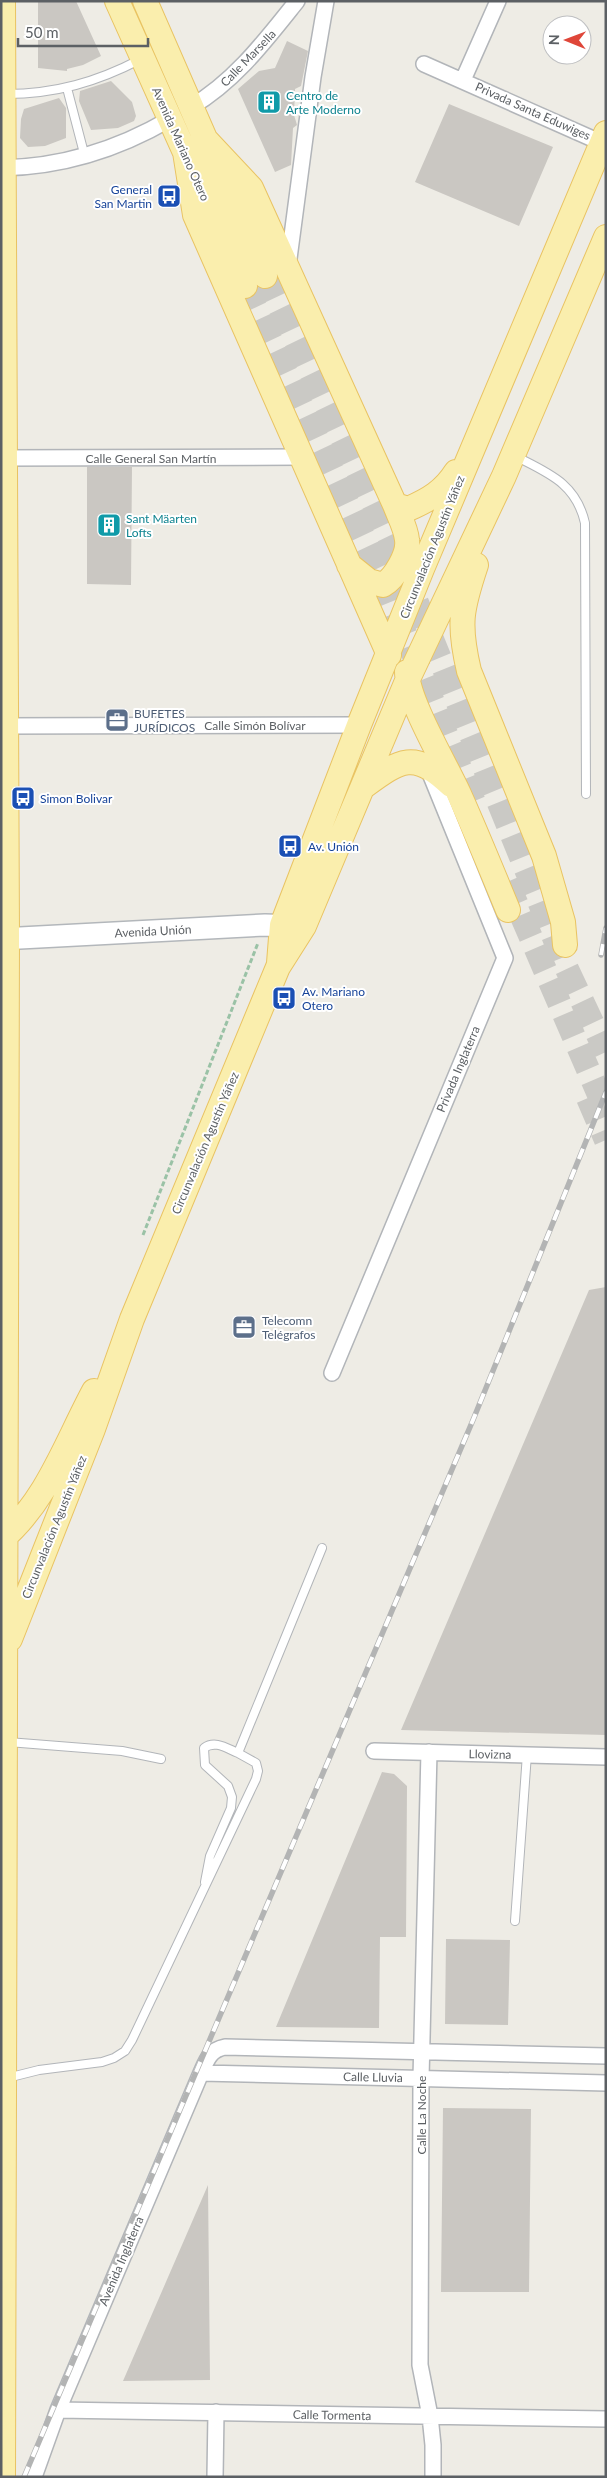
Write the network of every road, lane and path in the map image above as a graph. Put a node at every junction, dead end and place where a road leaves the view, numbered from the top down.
1 (4, 1) edge
2 (117, 1) edge
3 (145, 1) edge
4 (297, 1) edge
5 (326, 1) edge
6 (498, 1) edge
7 (142, 58) junction
8 (424, 64) dead end
9 (463, 80) junction
10 (68, 88) junction
11 (4, 94) junction
12 (191, 108) junction
13 (170, 119) junction
14 (604, 138) edge
15 (205, 139) junction
16 (185, 152) junction
17 (85, 157) junction
18 (3, 168) edge
19 (606, 237) edge
20 (288, 270) junction
21 (483, 425) junction
22 (301, 457) junction
23 (3, 458) edge
24 (509, 466) junction
25 (395, 505) junction
26 (435, 537) junction
27 (349, 565) junction
28 (388, 655) junction
29 (407, 681) junction
30 (359, 725) junction
31 (4, 726) edge
32 (426, 765) junction
33 (363, 787) junction
34 (459, 793) junction
35 (586, 794) dead end
36 (508, 910) dead end
37 (293, 926) junction
38 (4, 938) edge
39 (565, 945) dead end
40 (132, 1319) junction
41 (3, 1373) edge
42 (332, 1373) dead end
43 (3, 1538) edge
44 (322, 1548) dead end
45 (5, 1650) junction
46 (4, 1744) edge
47 (374, 1751) dead end
48 (429, 1752) junction
49 (238, 1753) junction
50 (527, 1754) junction
51 (606, 1757) edge
52 (160, 1760) dead end
53 (205, 1889) junction
54 (515, 1921) dead end
55 (215, 2049) joint
56 (422, 2053) junction
57 (606, 2056) edge
58 (201, 2073) junction
59 (421, 2078) junction
60 (2, 2079) junction
61 (606, 2083) edge
62 (58, 2410) junction
63 (216, 2412) junction
64 (430, 2416) junction
65 (606, 2420) edge
66 (3, 2477) edge
67 (34, 2477) edge
68 (215, 2477) edge
69 (433, 2477) edge

1 - 11 main road
2 - 7 main road, Avenida Mariano Otero
3 - 12 main road, Avenida Mariano Otero
4 - 12 street, Calle Marsella
5 - 20 street
6 - 9 street, Privada Santa Eduwiges
7 - 10 lane
7 - 13 main road, Avenida Mariano Otero
8 - 9 street, Privada Santa Eduwiges
9 - 14 street, Privada Santa Eduwiges
10 - 11 lane
10 - 17 lane
11 - 18 main road
12 - 15 main road, Avenida Mariano Otero
13 - 16 main road, Avenida Mariano Otero
13 - 17 street
14 - 21 main road, Circunvalación Agustín Yáñez
15 - 16 main road, Avenida Mariano Otero
15 - 20 main road
16 - 22 main road
17 - 18 street
18 - 23 main road
19 - 24 main road, Circunvalación Agustín Yáñez
20 - 25 main road
21 - 25 main road
21 - 26 main road, Circunvalación Agustín Yáñez
22 - 23 street, Calle General San Martín
22 - 27 main road
23 - 31 main road
24 - 29 main road, Circunvalación Agustín Yáñez
24 - 35 lane
24 - 39 main road
25 - 27 main road
26 - 28 main road, Circunvalación Agustín Yáñez
26 - 29 main road
27 - 28 main road
28 - 30 main road, Circunvalación Agustín Yáñez
29 - 33 main road, Circunvalación Agustín Yáñez
29 - 34 main road
30 - 31 street, Calle Simón Bolívar
30 - 37 main road, Circunvalación Agustín Yáñez
31 - 38 main road
32 - 33 main road
32 - 34 main road
32 - 42 street, Privada Inglaterra
33 - 37 main road, Circunvalación Agustín Yáñez
34 - 36 main road
37 - 38 main road, Avenida Unión
37 - 40 main road, Circunvalación Agustín Yáñez
38 - 41 main road
40 - 43 main road, Circunvalación Agustín Yáñez
40 - 45 main road, Circunvalación Agustín Yáñez
41 - 43 main road
43 - 45 main road
44 - 49 lane
45 - 46 main road
46 - 52 lane
46 - 60 main road
47 - 48 street, Llovizna
48 - 50 street, Llovizna
48 - 56 street, Calle La Noche
49 - 53 lane
49 - 53 lane
50 - 51 street, Llovizna
50 - 54 lane
53 - 60 lane
55 - 56 street, Calle Lluvia
55 - 58 street, Avenida Inglaterra
56 - 57 street, Calle Lluvia
56 - 59 street, Calle La Noche
58 - 59 street, Calle Lluvia
58 - 62 street, Avenida Inglaterra
59 - 61 street, Calle Lluvia
59 - 64 street, Calle La Noche
60 - 66 main road
62 - 63 street, Calle Tormenta
62 - 67 street, Avenida Inglaterra
63 - 64 street, Calle Tormenta
63 - 68 street
64 - 65 street, Calle Tormenta
64 - 69 street, Calle La Noche

